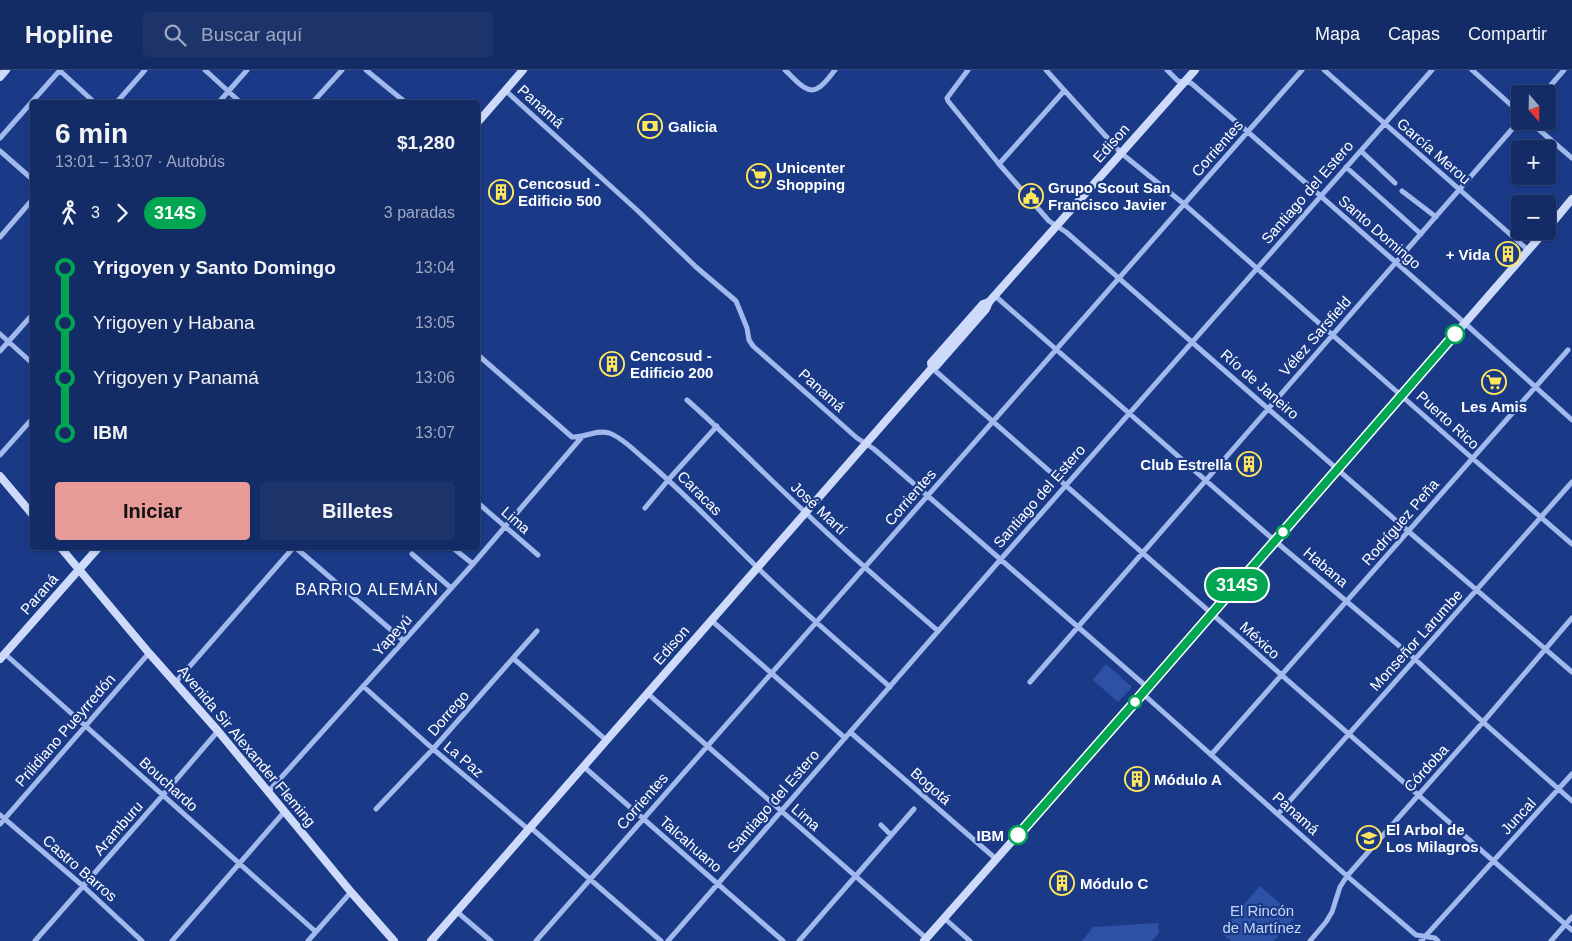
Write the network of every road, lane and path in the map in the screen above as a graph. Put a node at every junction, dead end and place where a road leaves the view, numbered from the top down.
1 (6, 70) edge
2 (60, 70) edge
3 (145, 70) edge
4 (205, 70) edge
5 (247, 70) edge
6 (342, 70) edge
7 (366, 70) edge
8 (524, 70) edge
9 (786, 70) edge
10 (835, 70) edge
11 (968, 70) edge
12 (1046, 70) edge
13 (1167, 70) edge
14 (1195, 70) edge
15 (1302, 70) edge
16 (1324, 70) edge
17 (1432, 70) edge
18 (1472, 70) edge
19 (1564, 70) edge
20 (0, 77) edge
21 (1184, 82) junction
22 (1551, 85) edge
23 (506, 91) junction
24 (1064, 91) junction
25 (228, 92) junction
26 (34, 100) edge
27 (92, 100) edge
28 (118, 100) edge
29 (221, 100) edge
30 (238, 100) edge
31 (315, 100) edge
32 (403, 100) edge
33 (30, 104) edge
34 (1511, 105) edge
35 (480, 120) edge
36 (1384, 124) junction
37 (1511, 130) edge
38 (1539, 130) edge
39 (1248, 132) junction
40 (0, 138) edge
41 (0, 151) edge
42 (1361, 151) junction
43 (1121, 153) junction
44 (1572, 158) edge
45 (999, 164) junction
46 (1346, 167) junction
47 (30, 177) edge
48 (1395, 182) dead end
49 (1459, 190) junction
50 (1402, 191) dead end
51 (1321, 196) junction
52 (1572, 199) edge
53 (30, 202) edge
54 (1184, 204) junction
55 (26, 207) junction
56 (30, 210) edge
57 (1436, 217) junction
58 (1556, 218) edge
59 (1056, 226) junction
60 (1421, 234) junction
61 (0, 237) edge
62 (1536, 240) edge
63 (1528, 250) junction
64 (1396, 262) junction
65 (1257, 269) junction
66 (1119, 278) junction
67 (991, 299) junction
68 (30, 317) edge
69 (1465, 323) junction
70 (0, 334) edge
71 (1333, 335) junction
72 (9, 342) junction
73 (1192, 342) junction
74 (1057, 349) junction
75 (1568, 350) dead end
76 (0, 351) edge
77 (480, 357) edge
78 (30, 361) edge
79 (932, 368) junction
80 (1535, 387) junction
81 (1402, 396) junction
82 (687, 400) dead end
83 (1269, 408) junction
84 (1129, 413) junction
85 (1572, 420) edge
86 (30, 422) edge
87 (993, 422) junction
88 (716, 426) junction
89 (581, 438) junction
90 (866, 444) junction
91 (0, 454) edge
92 (1472, 458) junction
93 (1338, 468) junction
94 (0, 476) edge
95 (668, 479) junction
96 (1206, 480) junction
97 (1572, 482) edge
98 (1065, 486) junction
99 (928, 496) junction
100 (480, 505) edge
101 (645, 508) dead end
102 (30, 512) edge
103 (805, 513) junction
104 (1542, 518) junction
105 (504, 526) junction
106 (1408, 531) junction
107 (1275, 541) junction
108 (1572, 544) edge
109 (63, 550) edge
110 (96, 550) edge
111 (293, 550) edge
112 (297, 550) edge
113 (455, 550) edge
114 (1142, 553) junction
115 (412, 554) dead end
116 (538, 555) dead end
117 (1001, 559) junction
118 (472, 564) junction
119 (758, 568) junction
120 (864, 568) junction
121 (79, 569) junction
122 (451, 588) junction
123 (1477, 590) junction
124 (1347, 601) junction
125 (1212, 614) junction
126 (1572, 618) edge
127 (711, 620) junction
128 (816, 622) junction
129 (1078, 626) junction
130 (537, 631) dead end
131 (938, 631) junction
132 (404, 641) junction
133 (1546, 649) junction
134 (150, 653) junction
135 (2, 656) edge
136 (513, 658) junction
137 (1416, 660) junction
138 (1572, 672) edge
139 (772, 673) junction
140 (1281, 676) junction
141 (176, 682) junction
142 (1030, 682) dead end
143 (363, 686) junction
144 (890, 686) junction
145 (1145, 691) junction
146 (647, 693) junction
147 (1483, 722) junction
148 (86, 726) junction
149 (218, 731) junction
150 (850, 732) junction
151 (1349, 735) junction
152 (845, 738) junction
153 (606, 740) junction
154 (707, 746) junction
155 (433, 749) junction
156 (1211, 755) junction
157 (583, 766) junction
158 (1572, 774) edge
159 (1559, 790) junction
160 (269, 791) junction
161 (163, 795) junction
162 (1418, 796) junction
163 (1572, 801) edge
164 (376, 809) dead end
165 (914, 809) dead end
166 (285, 811) junction
167 (781, 811) junction
168 (1278, 814) junction
169 (2, 817) edge
170 (643, 819) junction
171 (0, 824) edge
172 (881, 825) dead end
173 (529, 828) junction
174 (892, 835) junction
175 (996, 859) junction
176 (1494, 860) junction
177 (240, 863) junction
178 (1347, 876) junction
179 (855, 877) junction
180 (590, 879) junction
181 (718, 884) junction
182 (83, 886) junction
183 (351, 892) junction
184 (456, 911) junction
185 (1572, 917) edge
186 (944, 918) junction
187 (1566, 924) junction
188 (1572, 930) edge
189 (316, 932) junction
190 (1425, 936) junction
191 (925, 940) edge
192 (35, 941) edge
193 (142, 941) edge
194 (172, 941) edge
195 (308, 941) edge
196 (394, 941) edge
197 (431, 941) edge
198 (491, 941) edge
199 (536, 941) edge
200 (660, 941) edge
201 (668, 941) edge
202 (783, 941) edge
203 (798, 941) edge
204 (970, 941) edge
205 (1310, 941) edge
206 (1421, 941) edge
207 (1438, 941) edge
208 (1551, 941) edge

1 - 20 street
2 - 26 street
2 - 27 street
3 - 28 street
4 - 25 street
5 - 25 street
6 - 31 street
7 - 32 street
8 - 23 street
9 - 10 street
11 - 45 street, Río de Janeiro
12 - 24 street, Puerto Rico
13 - 21 street, Santo Domingo
14 - 21 street, Edison
15 - 39 street, Corrientes
16 - 36 street, García Merou
17 - 36 street, Santiago del Estero
18 - 34 street
19 - 22 street
21 - 39 street, Santo Domingo
21 - 43 street, Edison
23 - 35 street
23 - 90 street, Panamá
24 - 43 street, Puerto Rico
24 - 45 street
25 - 29 street
25 - 30 street
33 - 40 street
36 - 42 street, Santiago del Estero
36 - 49 street, García Merou
37 - 49 street, Vélez Sarsfield
38 - 44 street
39 - 51 street, Santo Domingo
39 - 54 street, Corrientes
41 - 47 street
42 - 46 street, Santiago del Estero
42 - 48 street
43 - 54 street, Puerto Rico
43 - 59 street, Edison
45 - 59 street, Río de Janeiro
46 - 51 street, Santiago del Estero
46 - 60 street
49 - 57 street, Vélez Sarsfield
49 - 63 street, García Merou
50 - 57 street
51 - 64 street, Santo Domingo
51 - 65 street, Santiago del Estero
52 - 58 street
53 - 55 street
54 - 65 street, Puerto Rico
54 - 66 street, Corrientes
55 - 56 street
55 - 61 street
57 - 60 street, Vélez Sarsfield
59 - 66 street, Río de Janeiro
59 - 67 street, Edison
60 - 64 street, Vélez Sarsfield
62 - 63 street
63 - 69 street
64 - 69 street, Santo Domingo
64 - 71 street, Vélez Sarsfield
65 - 71 street, Puerto Rico
65 - 73 street, Santiago del Estero
66 - 73 street, Río de Janeiro
66 - 74 street, Corrientes
67 - 74 street, Habana
67 - 79 street, Edison
68 - 72 street
69 - 80 street, Santo Domingo
69 - 81 street
70 - 72 street
71 - 81 street, Puerto Rico
71 - 83 street, Vélez Sarsfield
72 - 76 street
72 - 78 street
73 - 83 street, Río de Janeiro
73 - 84 street, Santiago del Estero
74 - 84 street, Habana
74 - 87 street, Corrientes
75 - 80 street, Rodríguez Peña
77 - 89 street
79 - 87 street, México
79 - 90 street, Edison
80 - 85 street, Santo Domingo
80 - 92 street, Rodríguez Peña
81 - 92 street, Puerto Rico
81 - 93 street
82 - 88 street, José Martí
83 - 93 street, Río de Janeiro
83 - 96 street, Vélez Sarsfield
84 - 96 street, Habana
84 - 98 street, Santiago del Estero
86 - 91 street
87 - 98 street, México
87 - 99 street, Corrientes
88 - 95 street
88 - 103 street, José Martí
89 - 95 street, Caracas
89 - 105 street, Yapeyú
90 - 99 street, Panamá
90 - 103 street, Edison
92 - 104 street, Puerto Rico
92 - 106 street, Rodríguez Peña
93 - 106 street, Río de Janeiro
93 - 107 street
94 - 102 street
95 - 101 street
95 - 119 street, Caracas
96 - 107 street, Habana
96 - 114 street, Vélez Sarsfield
97 - 104 street, Monseñor Larumbe
98 - 114 street, México
98 - 117 street, Santiago del Estero
99 - 117 street, Panamá
99 - 120 street, Corrientes
100 - 105 street, Lima
103 - 119 street, Edison
103 - 120 street, José Martí
104 - 108 street, Puerto Rico
104 - 123 street, Monseñor Larumbe
105 - 116 street, Lima
105 - 118 street, Yapeyú
106 - 123 street, Río de Janeiro
106 - 124 street, Rodríguez Peña
107 - 124 street, Habana
107 - 125 street
109 - 121 street, Avenida Sir Alexander Fleming
110 - 121 street, Paraná
111 - 141 street
112 - 132 street
113 - 118 street
114 - 125 street, México
114 - 129 street, Vélez Sarsfield
115 - 122 street
117 - 129 street, Panamá
117 - 131 street, Santiago del Estero
118 - 122 street, Yapeyú
119 - 127 street, Edison
119 - 128 street, Caracas
120 - 128 street, Corrientes
120 - 131 street, José Martí
121 - 134 street, Avenida Sir Alexander Fleming
121 - 135 street, Paraná
122 - 132 street, Yapeyú
123 - 133 street, Río de Janeiro
123 - 137 street, Monseñor Larumbe
124 - 137 street, Habana
124 - 140 street, Rodríguez Peña
125 - 140 street, México
125 - 145 street
126 - 133 street, Córdoba
127 - 139 street
127 - 146 street, Edison
128 - 139 street, Corrientes
128 - 144 street, Caracas
129 - 142 street, Vélez Sarsfield
129 - 145 street, Panamá
130 - 136 street, Dorrego
131 - 144 street, Santiago del Estero
132 - 143 street, Yapeyú
133 - 138 street, Río de Janeiro
133 - 147 street, Córdoba
134 - 141 street, Avenida Sir Alexander Fleming
134 - 148 street, Prilidiano Pueyrredón
135 - 148 street, Bouchardo
136 - 153 street
136 - 155 street, Dorrego
137 - 147 street, Habana
137 - 151 street, Monseñor Larumbe
139 - 152 street
139 - 154 street, Corrientes
140 - 151 street, México
140 - 156 street, Rodríguez Peña
141 - 149 street, Avenida Sir Alexander Fleming
143 - 155 street, La Paz
143 - 160 street, Yapeyú
144 - 150 street, Santiago del Estero
145 - 156 street, Panamá
145 - 175 street
146 - 153 street, Edison
146 - 154 street, Lima
147 - 159 street, Habana
147 - 162 street, Córdoba
148 - 161 street, Bouchardo
148 - 169 street, Prilidiano Pueyrredón
149 - 160 street, Avenida Sir Alexander Fleming
149 - 161 street, Aramburu
150 - 152 street, Santiago del Estero
150 - 175 street, Bogotá
151 - 162 street, México
151 - 168 street, Monseñor Larumbe
152 - 167 street, Santiago del Estero
153 - 157 street, Edison
154 - 167 street, Lima
154 - 170 street, Corrientes
155 - 164 street, Dorrego
155 - 173 street, La Paz
156 - 168 street, Panamá
157 - 170 street, Talcahuano
157 - 173 street, Edison
158 - 159 street, Juncal
159 - 163 street, Habana
159 - 176 street, Juncal
160 - 166 street, Avenida Sir Alexander Fleming
161 - 177 street, Bouchardo
161 - 182 street, Aramburu
162 - 176 street, México
162 - 178 street, Córdoba
165 - 174 street
166 - 177 street
166 - 183 street, Avenida Sir Alexander Fleming
167 - 179 street, Lima
167 - 181 street, Santiago del Estero
168 - 178 street, Panamá
169 - 171 street, Prilidiano Pueyrredón
169 - 182 street, Castro Barros
170 - 180 street, Corrientes
170 - 181 street, Talcahuano
172 - 174 street
173 - 180 street, La Paz
173 - 184 street, Edison
174 - 179 street
175 - 186 street
176 - 187 street, México
176 - 190 street, Juncal
177 - 189 street, Bouchardo
177 - 194 street
178 - 190 street, Panamá
178 - 205 street, Córdoba
179 - 191 street, Lima
179 - 203 street
180 - 199 street, Corrientes
180 - 200 street, La Paz
181 - 201 street, Santiago del Estero
181 - 202 street, Talcahuano
182 - 192 street, Aramburu
182 - 193 street, Castro Barros
183 - 189 street
183 - 196 street, Avenida Sir Alexander Fleming
184 - 197 street, Edison
184 - 198 street
185 - 187 street
186 - 191 street
186 - 204 street
187 - 188 street, México
187 - 208 street
189 - 195 street
190 - 206 street, Juncal
190 - 207 street, Panamá

